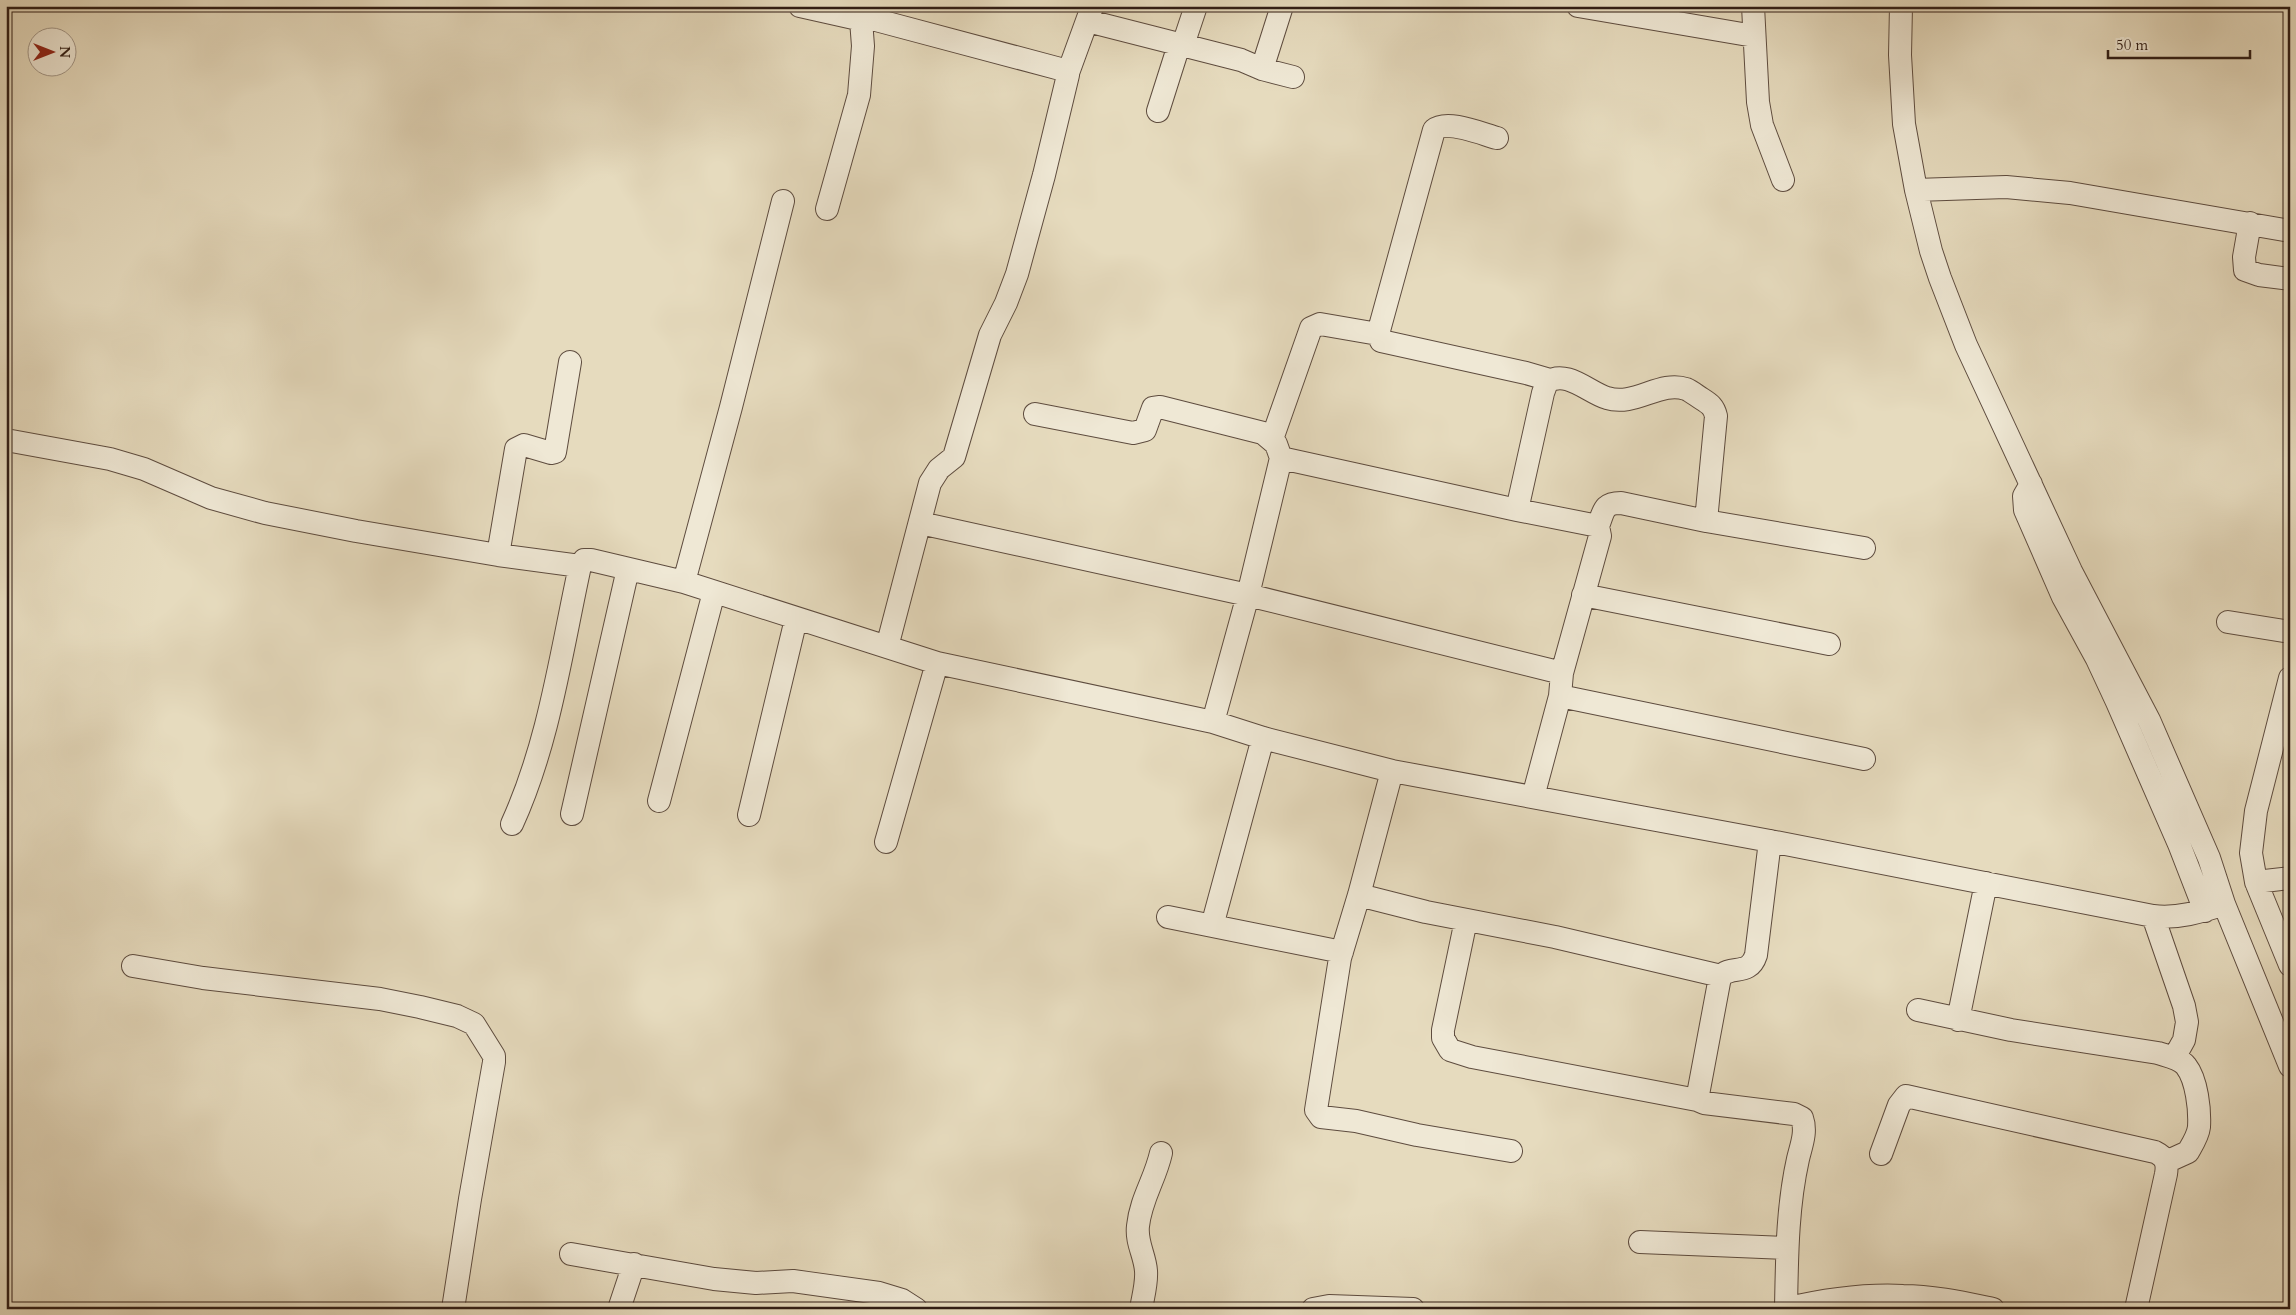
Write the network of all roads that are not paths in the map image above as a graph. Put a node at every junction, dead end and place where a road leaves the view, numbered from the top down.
1 (800, 6) edge
2 (1196, 6) edge
3 (1282, 6) edge
4 (1578, 6) edge
5 (1753, 6) edge
6 (1901, 6) edge
7 (1090, 14) edge
8 (872, 15) edge
9 (1754, 36) junction
10 (1183, 46) junction
11 (1262, 70) junction
12 (1068, 73) junction
13 (1293, 77) dead end
14 (1158, 111) dead end
15 (1497, 138) dead end
16 (1783, 180) dead end
17 (1916, 190) junction
18 (783, 201) dead end
19 (827, 209) dead end
20 (2250, 223) junction
21 (2290, 231) edge
22 (2290, 279) edge
23 (1378, 334) junction
24 (570, 362) dead end
25 (1550, 380) junction
26 (1035, 414) dead end
27 (6, 440) edge
28 (1277, 449) junction
29 (1517, 510) junction
30 (1706, 521) junction
31 (920, 523) junction
32 (1598, 526) junction
33 (1864, 548) dead end
34 (498, 555) junction
35 (580, 566) junction
36 (628, 568) junction
37 (684, 582) junction
38 (714, 592) junction
39 (1248, 594) junction
40 (1583, 594) junction
41 (796, 618) junction
42 (2228, 622) dead end
43 (2290, 632) edge
44 (1829, 644) dead end
45 (887, 647) junction
46 (937, 663) junction
47 (1562, 673) junction
48 (2290, 678) edge
49 (1560, 696) junction
50 (1214, 722) junction
51 (1263, 738) junction
52 (1864, 759) dead end
53 (1392, 771) junction
54 (1533, 797) junction
55 (659, 801) dead end
56 (572, 814) dead end
57 (749, 815) dead end
58 (512, 824) dead end
59 (1770, 841) junction
60 (886, 842) dead end
61 (2290, 878) edge
62 (2256, 882) junction
63 (1986, 883) junction
64 (1359, 895) junction
65 (2214, 907) junction
66 (2153, 916) junction
67 (1168, 917) dead end
68 (1466, 920) junction
69 (1212, 926) junction
70 (1342, 952) junction
71 (2290, 965) edge
72 (133, 966) dead end
73 (1722, 976) junction
74 (1918, 1010) dead end
75 (1958, 1020) junction
76 (2174, 1058) junction
77 (2290, 1066) edge
78 (1697, 1100) junction
79 (1511, 1151) dead end
80 (1161, 1153) dead end
81 (1882, 1154) dead end
82 (2166, 1162) junction
83 (1640, 1242) dead end
84 (1787, 1248) junction
85 (571, 1254) dead end
86 (634, 1264) junction
87 (1834, 1305) edge
88 (453, 1309) edge
89 (619, 1309) edge
90 (916, 1309) edge
91 (1141, 1309) edge
92 (1313, 1309) edge
93 (1413, 1309) edge
94 (1786, 1309) edge
95 (1993, 1309) edge
96 (2136, 1309) edge

1 - 8 street
2 - 10 street
3 - 11 street
4 - 9 street
5 - 9 street
6 - 17 street
7 - 10 street
7 - 12 street
8 - 12 street
8 - 19 street
9 - 16 street
10 - 11 street
10 - 14 street
11 - 13 street
12 - 31 street
15 - 23 street
17 - 20 street
17 - 65 street
18 - 37 street
20 - 21 street
20 - 22 street
23 - 25 street
23 - 28 street
24 - 34 street
25 - 29 street
25 - 30 street
26 - 28 street
27 - 34 street
28 - 29 street
28 - 39 street
29 - 32 street
30 - 32 street
30 - 33 street
31 - 39 street
31 - 45 street
32 - 40 street
34 - 35 street
35 - 36 street
35 - 58 street
36 - 37 street
36 - 56 street
37 - 38 street
38 - 41 street
38 - 55 street
39 - 47 street
39 - 50 street
40 - 44 street
40 - 47 street
41 - 45 street
41 - 57 street
42 - 43 street
45 - 46 street
46 - 50 street
46 - 60 street
47 - 49 street
48 - 62 street
49 - 52 street
49 - 54 street
50 - 51 street
51 - 53 street
51 - 69 street
53 - 54 street
53 - 64 street
54 - 59 street
59 - 63 street
59 - 73 street
61 - 62 street
62 - 71 street
63 - 66 street
63 - 75 street
64 - 68 street
64 - 70 street
65 - 66 street
65 - 77 street
66 - 76 street
67 - 69 street
68 - 73 street
68 - 78 street
69 - 70 street
70 - 79 street
72 - 88 street
73 - 78 street
74 - 75 street
75 - 76 street
76 - 82 street
78 - 84 street
80 - 91 street
81 - 82 street
82 - 96 street
83 - 84 street
84 - 94 street
85 - 86 street
86 - 89 street
86 - 90 street
87 - 94 street
87 - 95 street
92 - 93 street

